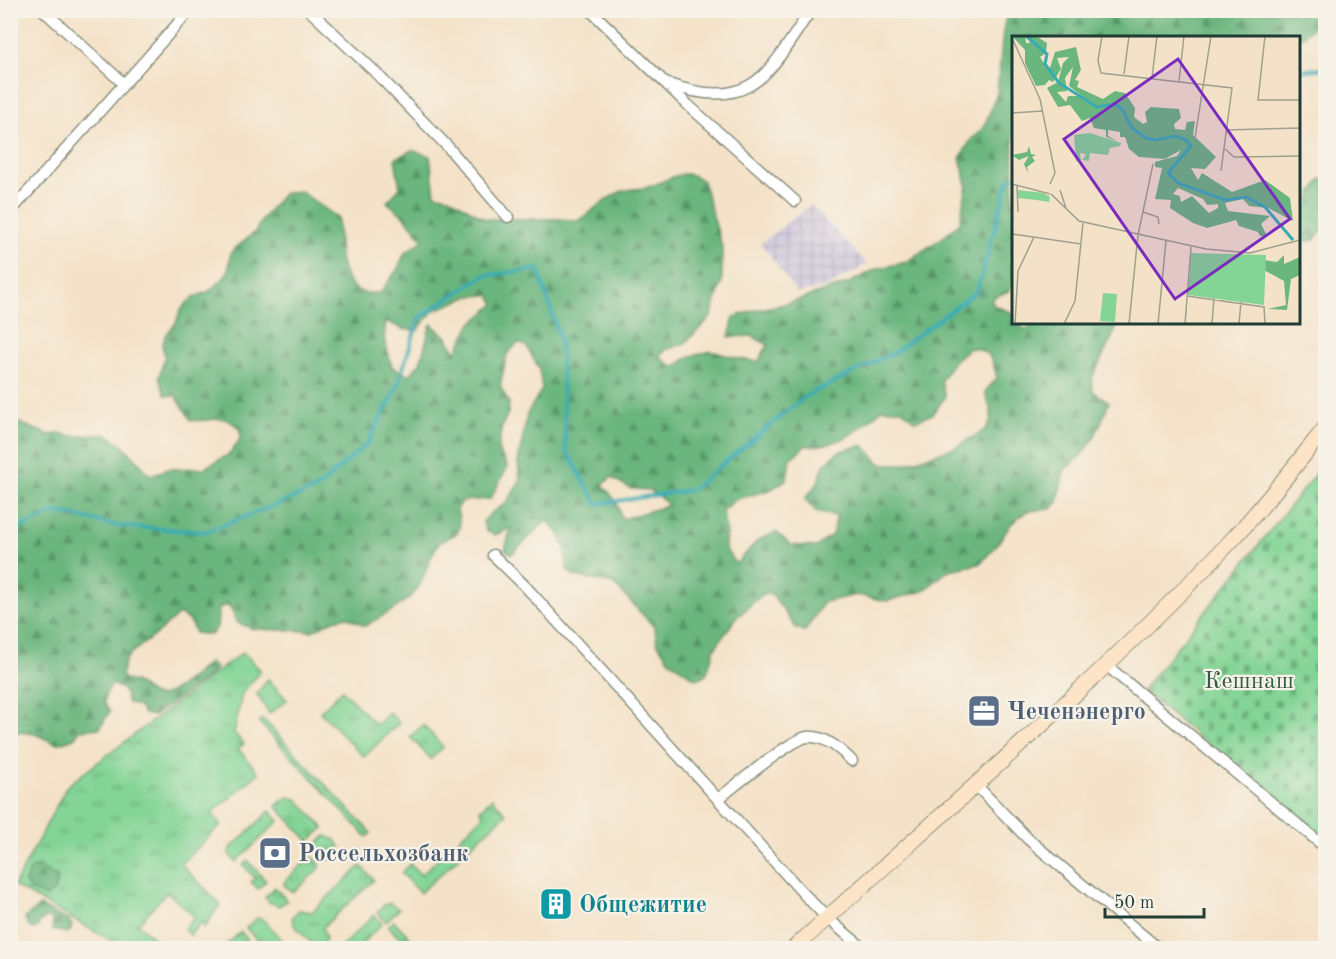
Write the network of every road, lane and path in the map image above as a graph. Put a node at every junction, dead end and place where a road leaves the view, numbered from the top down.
1 (43, 10) edge
2 (190, 10) edge
3 (309, 10) edge
4 (590, 10) edge
5 (811, 10) edge
6 (124, 84) junction
7 (666, 84) junction
8 (795, 201) dead end
9 (10, 212) edge
10 (508, 217) dead end
11 (1326, 427) edge
12 (493, 555) dead end
13 (1106, 665) junction
14 (852, 761) dead end
15 (976, 785) junction
16 (718, 799) junction
17 (1326, 848) edge
18 (827, 918) junction
19 (794, 948) edge
20 (863, 948) edge
21 (1158, 948) edge

1 - 6 street
2 - 6 street
3 - 10 street
4 - 7 street
5 - 7 street
6 - 9 street
7 - 8 street
11 - 13 main road
12 - 16 street
13 - 15 main road
13 - 17 street
14 - 16 street
15 - 18 main road
15 - 21 street
16 - 18 street
18 - 19 main road
18 - 20 street

